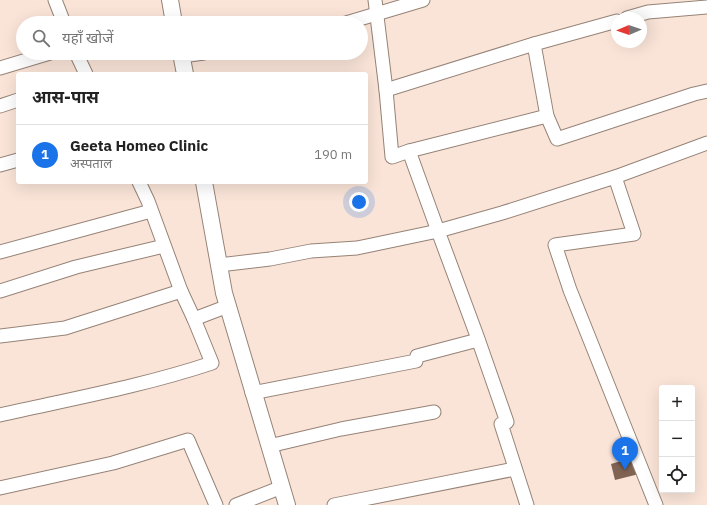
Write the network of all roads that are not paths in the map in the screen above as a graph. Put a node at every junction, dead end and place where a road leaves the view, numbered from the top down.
1 (55, 0) edge
2 (170, 0) edge
3 (375, 0) edge
4 (422, 0) edge
5 (707, 7) edge
6 (647, 12) edge
7 (377, 14) junction
8 (61, 16) edge
9 (172, 16) edge
10 (368, 17) edge
11 (611, 23) edge
12 (534, 44) junction
13 (27, 60) edge
14 (79, 60) edge
15 (182, 60) edge
16 (0, 68) edge
17 (85, 72) edge
18 (185, 72) edge
19 (386, 90) junction
20 (707, 91) edge
21 (16, 101) edge
22 (0, 106) edge
23 (548, 116) junction
24 (707, 143) edge
25 (409, 151) junction
26 (16, 161) edge
27 (0, 165) edge
28 (615, 176) junction
29 (139, 184) edge
30 (204, 184) edge
31 (151, 211) junction
32 (438, 231) junction
33 (164, 246) junction
34 (0, 252) edge
35 (218, 265) junction
36 (0, 291) edge
37 (181, 291) junction
38 (228, 306) junction
39 (194, 319) junction
40 (0, 336) edge
41 (478, 340) junction
42 (252, 393) junction
43 (434, 412) dead end
44 (0, 415) edge
45 (269, 446) junction
46 (515, 469) junction
47 (282, 487) junction
48 (0, 488) edge
49 (216, 505) edge
50 (236, 505) edge
51 (287, 505) edge
52 (334, 505) edge
53 (527, 505) edge
54 (656, 505) edge

1 - 8 street
2 - 9 street
3 - 7 street
4 - 7 street
5 - 6 street
7 - 10 street
7 - 19 street
11 - 12 street
12 - 19 street
12 - 23 street
13 - 16 street
14 - 17 street
15 - 18 street
19 - 25 street
20 - 23 street
21 - 22 street
23 - 25 street
24 - 28 street
25 - 32 street
26 - 27 street
28 - 32 street
28 - 54 street
29 - 31 street
30 - 35 street
31 - 33 street
31 - 34 street
32 - 35 street
32 - 41 street
33 - 36 street
33 - 37 street
35 - 38 street
37 - 39 street
37 - 40 street
38 - 39 street
38 - 42 street
39 - 44 street
41 - 42 street
41 - 46 street
42 - 45 street
43 - 45 street
45 - 47 street
46 - 52 street
46 - 53 street
47 - 50 street
47 - 51 street
48 - 49 street

